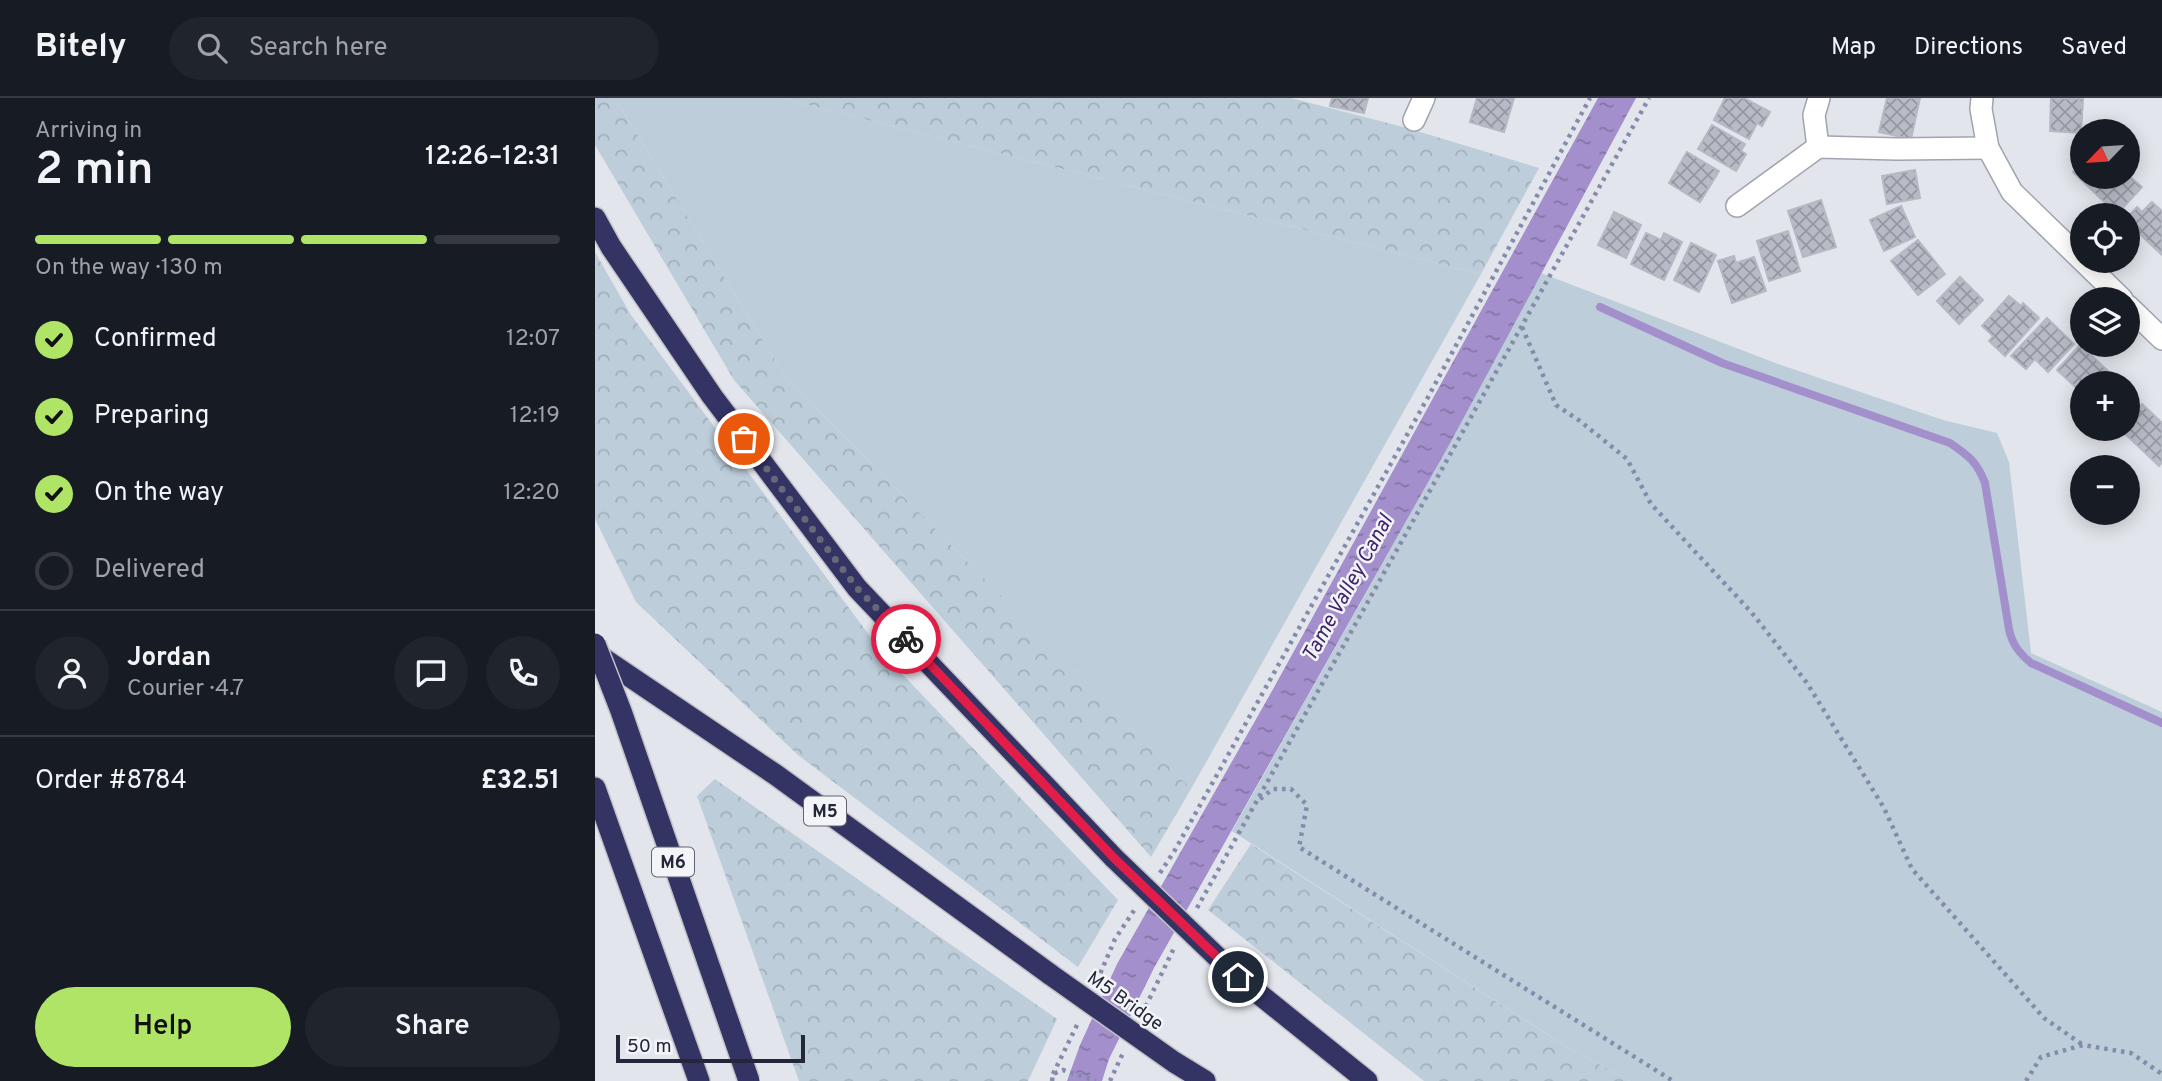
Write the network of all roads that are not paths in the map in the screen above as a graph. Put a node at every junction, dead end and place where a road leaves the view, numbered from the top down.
1 (1424, 98) edge
2 (1819, 98) edge
3 (1982, 98) edge
4 (1414, 120) dead end
5 (1818, 146) junction
6 (1988, 148) junction
7 (1737, 205) dead end
8 (595, 218) edge
9 (2110, 287) edge
10 (2140, 318) edge
11 (2162, 339) edge
12 (595, 644) edge
13 (595, 653) edge
14 (595, 788) edge
15 (699, 1081) edge
16 (748, 1081) edge
17 (1205, 1081) edge
18 (1367, 1081) edge

1 - 4 street
2 - 5 street
3 - 6 street
5 - 6 street
5 - 7 street
6 - 9 street
8 - 18 highway, bridge
10 - 11 street
12 - 16 highway, M6, bridge
13 - 17 highway, M5 Bridge / M5, bridge
14 - 15 highway, M6

